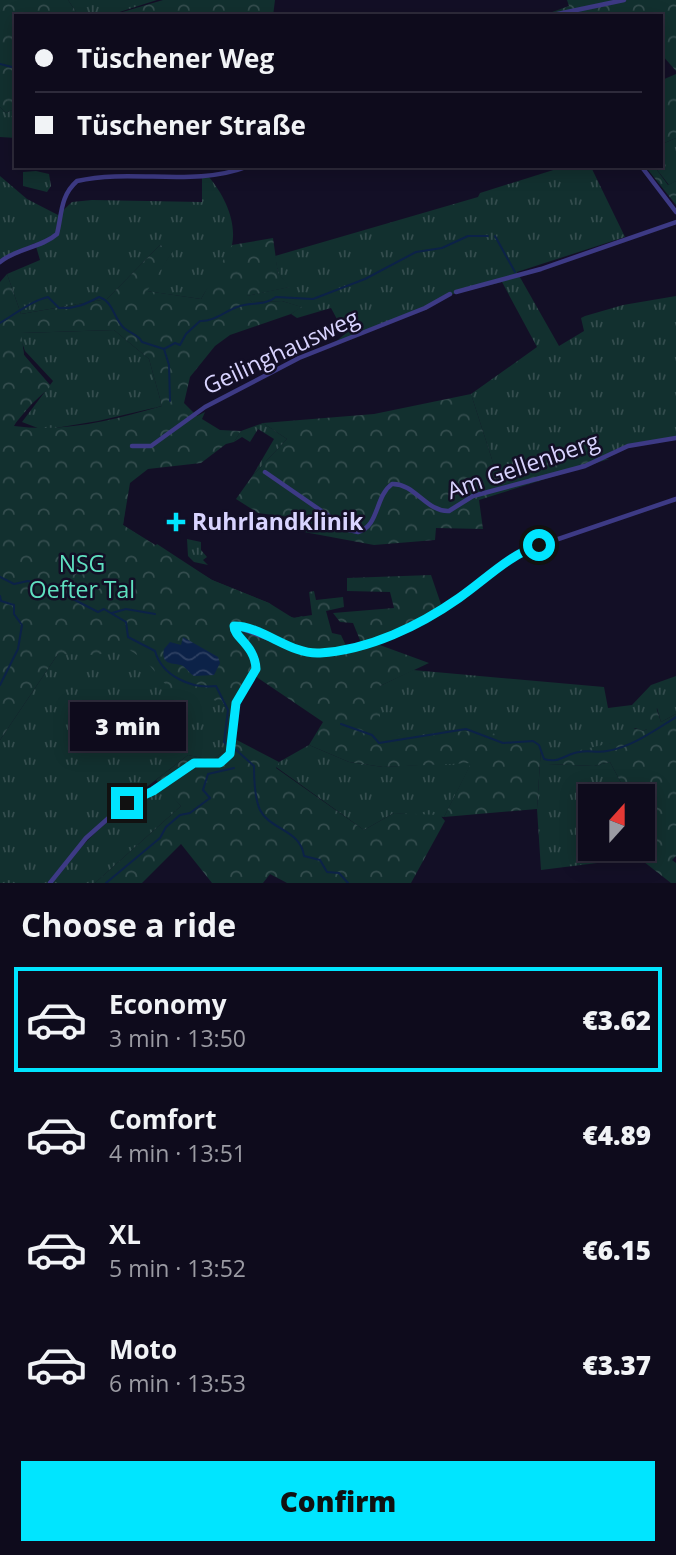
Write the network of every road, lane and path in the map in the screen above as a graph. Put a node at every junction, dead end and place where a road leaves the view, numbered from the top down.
1 (624, 0) edge
2 (558, 14) edge
3 (242, 168) edge
4 (643, 168) edge
5 (676, 212) edge
6 (676, 222) edge
7 (0, 262) edge
8 (456, 292) dead end
9 (450, 294) dead end
10 (676, 438) edge
11 (132, 446) dead end
12 (265, 472) dead end
13 (676, 499) edge
14 (50, 883) edge

1 - 2 street
3 - 7 street
4 - 5 street
6 - 8 street
9 - 11 street, Geilinghausweg
10 - 12 street, Am Gellenberg
13 - 14 street

